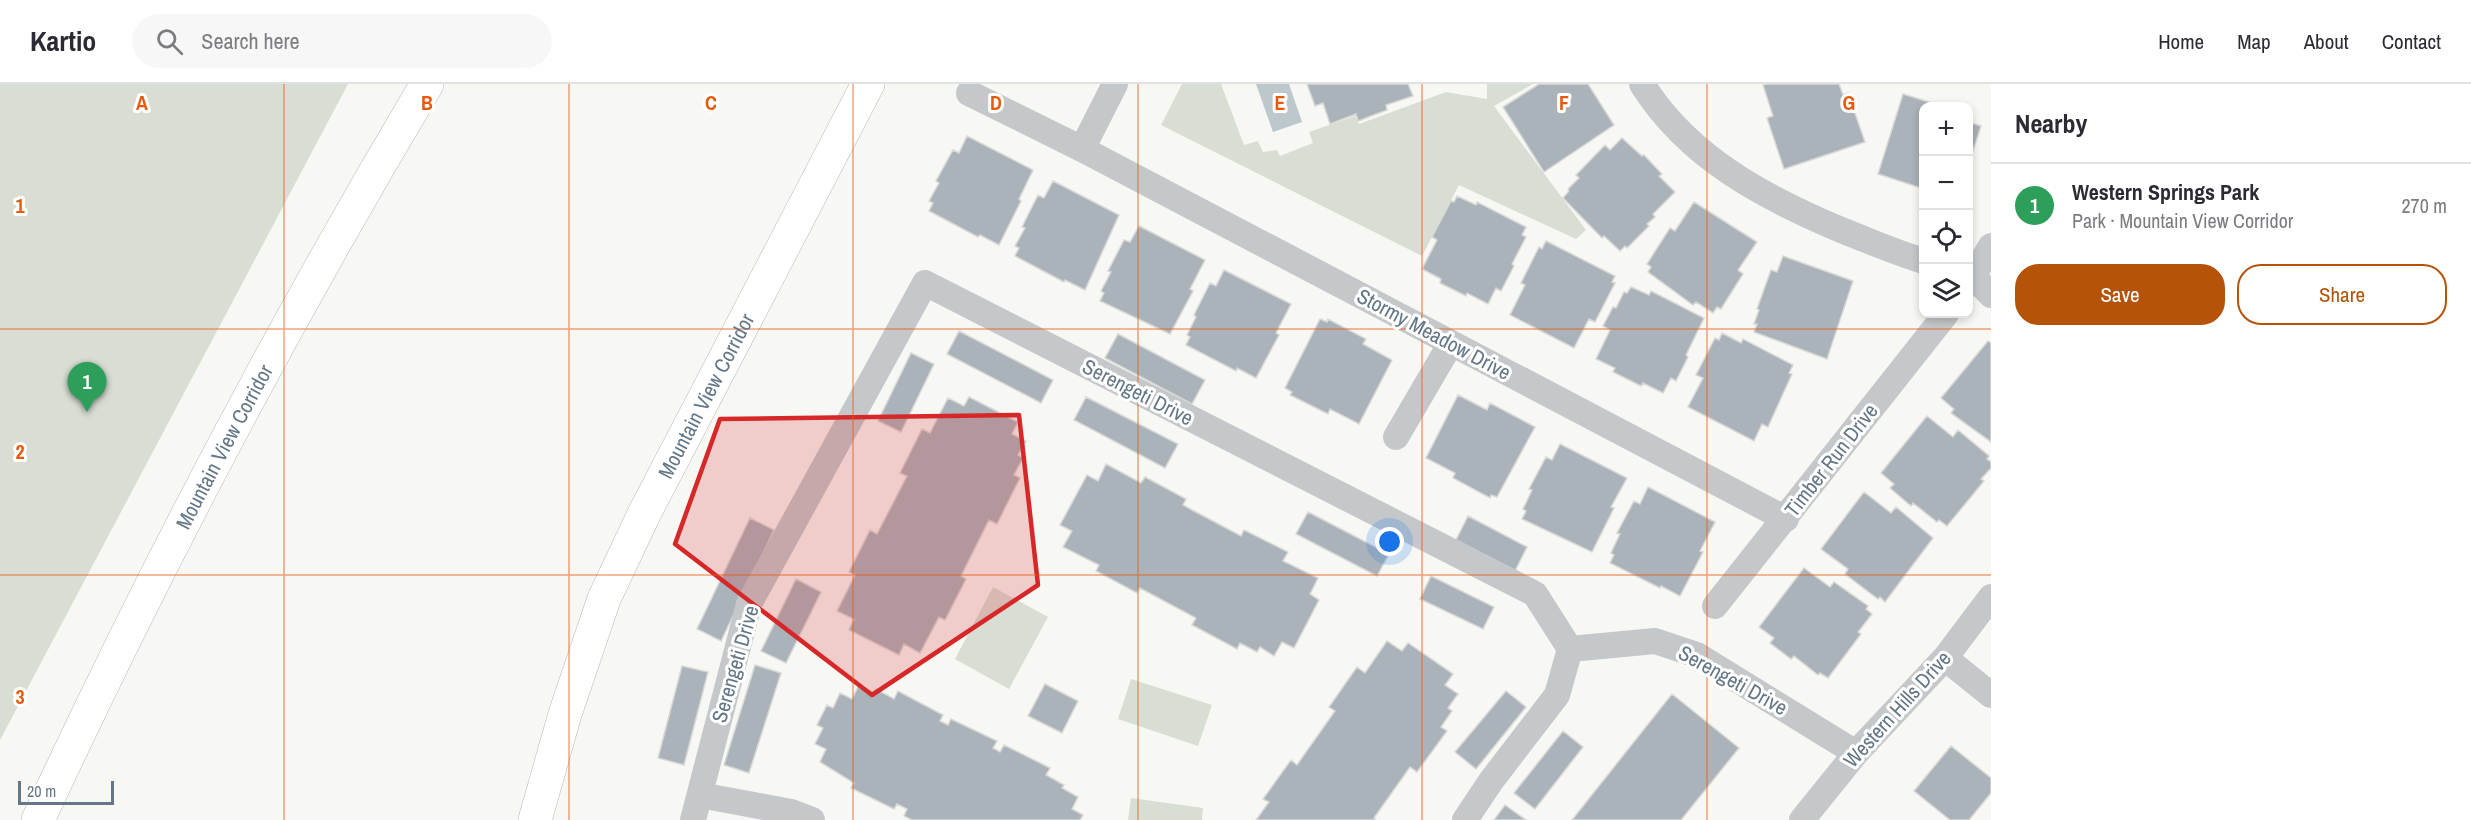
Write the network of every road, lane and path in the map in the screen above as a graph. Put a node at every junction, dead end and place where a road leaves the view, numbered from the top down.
1 (427, 84) edge
2 (868, 84) edge
3 (1115, 84) edge
4 (1642, 84) edge
5 (969, 93) dead end
6 (1082, 149) junction
7 (1991, 246) edge
8 (1919, 259) edge
9 (1979, 282) edge
10 (1943, 318) edge
11 (1451, 343) junction
12 (1396, 437) dead end
13 (1786, 519) junction
14 (1991, 597) edge
15 (1715, 606) dead end
16 (1570, 649) junction
17 (1945, 658) junction
18 (1991, 695) edge
19 (1856, 753) junction
20 (700, 795) junction
21 (38, 820) edge
22 (535, 820) edge
23 (693, 820) edge
24 (812, 820) edge
25 (1465, 820) edge
26 (1802, 820) edge

1 - 21 highway, Mountain View Corridor
2 - 22 highway, Mountain View Corridor
3 - 6 street
4 - 8 street
5 - 6 street, Stormy Meadow Drive
6 - 11 street, Stormy Meadow Drive
7 - 9 street
10 - 13 street, Timber Run Drive
11 - 12 street
11 - 13 street, Stormy Meadow Drive
13 - 15 street, Timber Run Drive
14 - 17 street, Western Hills Drive
16 - 19 street, Serengeti Drive
16 - 20 street, Serengeti Drive
16 - 25 street
17 - 18 street
17 - 19 street, Western Hills Drive
19 - 26 street, Western Hills Drive
20 - 23 street, Serengeti Drive
20 - 24 street

